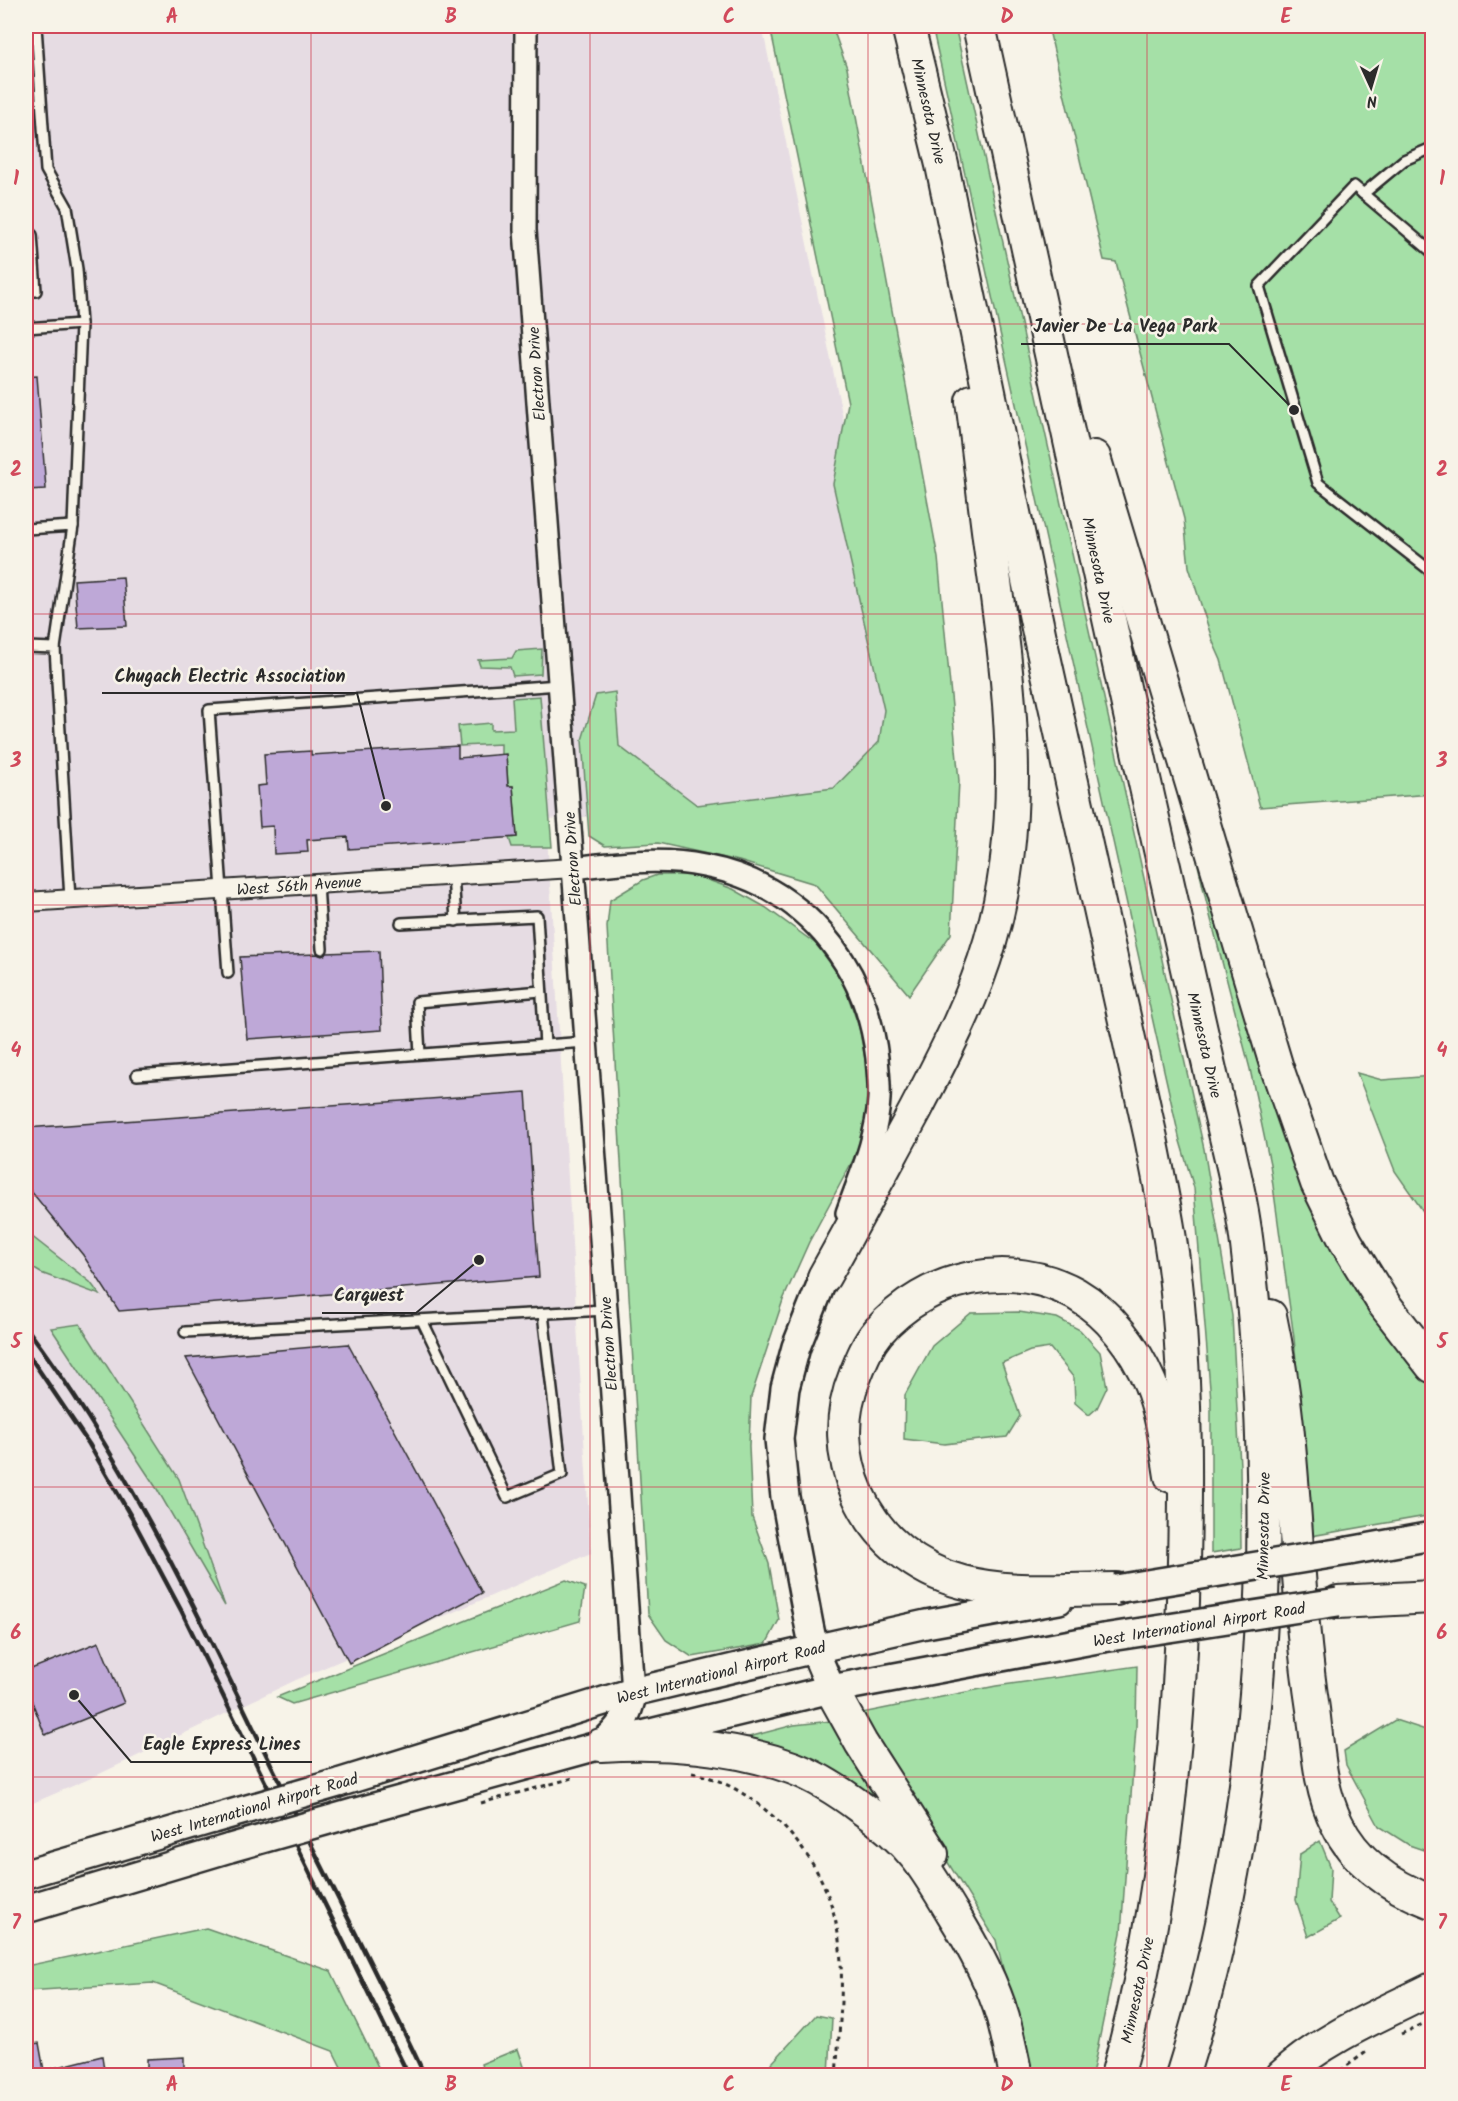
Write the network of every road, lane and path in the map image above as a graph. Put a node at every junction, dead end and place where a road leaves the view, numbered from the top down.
1 (36, 26) edge
2 (526, 26) edge
3 (908, 26) edge
4 (979, 26) edge
5 (1004, 141) junction
6 (1432, 148) edge
7 (942, 165) junction
8 (1363, 194) junction
9 (26, 236) edge
10 (1432, 252) edge
11 (26, 291) edge
12 (81, 324) junction
13 (26, 328) edge
14 (73, 526) junction
15 (26, 529) edge
16 (1432, 572) edge
17 (26, 647) edge
18 (55, 648) junction
19 (559, 685) junction
20 (573, 868) junction
21 (453, 875) junction
22 (318, 884) junction
23 (222, 890) junction
24 (70, 899) junction
25 (26, 902) edge
26 (456, 921) junction
27 (401, 923) dead end
28 (322, 949) dead end
29 (228, 973) dead end
30 (542, 991) junction
31 (586, 1042) junction
32 (545, 1045) junction
33 (420, 1054) junction
34 (137, 1076) dead end
35 (1247, 1243) junction
36 (824, 1277) junction
37 (606, 1310) junction
38 (543, 1314) junction
39 (422, 1320) junction
40 (185, 1332) dead end
41 (1432, 1366) edge
42 (1432, 1536) edge
43 (1184, 1565) junction
44 (1432, 1584) edge
45 (1116, 1589) junction
46 (1432, 1597) edge
47 (1338, 1602) junction
48 (814, 1649) junction
49 (831, 1689) junction
50 (633, 1692) junction
51 (601, 1745) junction
52 (688, 1772) dead end
53 (582, 1776) dead end
54 (475, 1805) dead end
55 (26, 1874) edge
56 (1432, 1902) edge
57 (26, 1909) edge
58 (992, 1989) junction
59 (1432, 1989) edge
60 (1432, 2020) edge
61 (1394, 2037) dead end
62 (1376, 2045) dead end
63 (836, 2076) edge
64 (1016, 2076) edge
65 (1117, 2076) edge
66 (1182, 2076) edge
67 (1282, 2076) edge
68 (1333, 2076) edge

1 - 12 lane
2 - 19 street, Electron Drive
3 - 7 highway, Minnesota Drive
4 - 5 highway, Minnesota Drive
5 - 35 highway, Minnesota Drive
5 - 41 highway
6 - 8 lane
7 - 36 highway
7 - 43 highway, Minnesota Drive
8 - 10 lane
8 - 16 lane
9 - 11 lane
12 - 13 lane
12 - 14 lane
14 - 15 lane
14 - 18 lane
17 - 18 lane
18 - 24 lane
19 - 20 street, Electron Drive
19 - 23 lane
20 - 21 street, West 56th Avenue
20 - 31 street, Electron Drive
20 - 36 street
21 - 22 street, West 56th Avenue
21 - 26 lane
22 - 23 street, West 56th Avenue
22 - 28 lane
23 - 24 street, West 56th Avenue
23 - 29 lane
24 - 25 street, West 56th Avenue
26 - 27 lane
26 - 30 lane
30 - 32 lane
30 - 33 lane
31 - 32 lane
31 - 37 street, Electron Drive
32 - 33 lane
33 - 34 lane
35 - 56 highway
35 - 66 highway, Minnesota Drive
36 - 48 main road
37 - 38 lane
37 - 50 street, Electron Drive
38 - 39 lane
38 - 39 lane
39 - 40 lane
42 - 45 main road, West International Airport Road, bridge
43 - 45 highway
43 - 65 highway, Minnesota Drive
44 - 47 main road, West International Airport Road
45 - 48 main road, West International Airport Road
46 - 47 highway
47 - 49 main road, West International Airport Road, bridge
48 - 49 main road
48 - 50 main road, West International Airport Road
49 - 51 main road, West International Airport Road
49 - 58 highway
50 - 51 main road
50 - 55 main road, West International Airport Road, bridge
51 - 57 main road, West International Airport Road, bridge
51 - 58 highway
52 - 63 path
53 - 54 path
58 - 64 highway
59 - 67 highway
60 - 61 path
62 - 68 path

